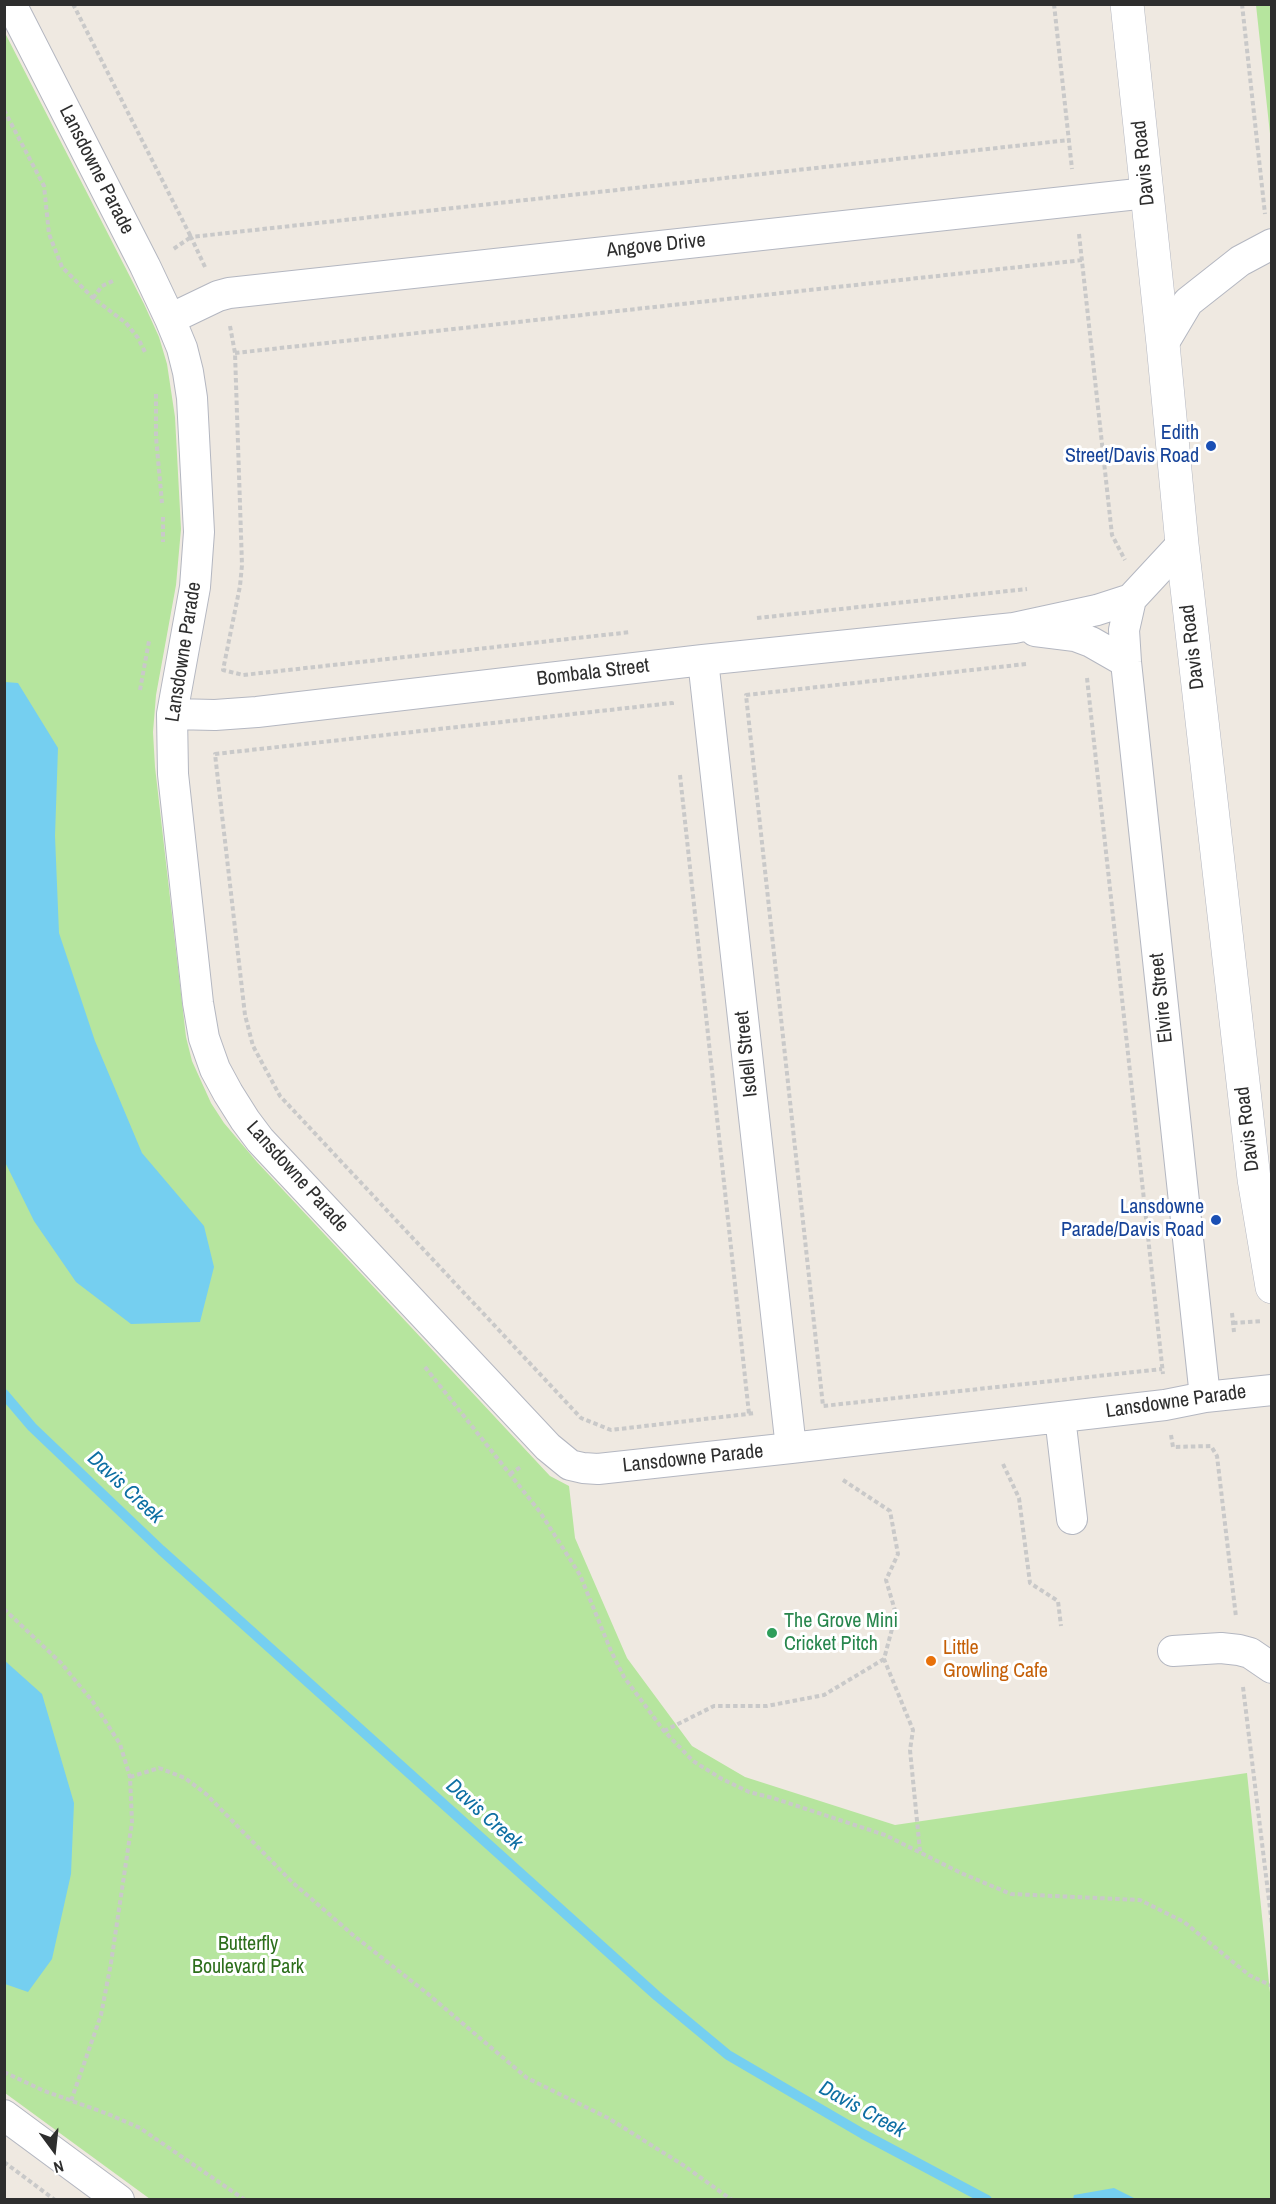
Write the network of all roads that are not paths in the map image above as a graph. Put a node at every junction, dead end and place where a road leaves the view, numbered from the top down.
1 (10, 4) edge
2 (1126, 4) edge
3 (1147, 193) junction
4 (1270, 245) edge
5 (170, 319) junction
6 (1164, 344) junction
7 (1182, 544) junction
8 (1131, 599) junction
9 (1014, 628) junction
10 (703, 660) junction
11 (1126, 662) junction
12 (172, 714) junction
13 (1272, 1287) edge
14 (1272, 1390) edge
15 (1204, 1397) junction
16 (1060, 1418) junction
17 (791, 1448) junction
18 (1072, 1519) dead end
19 (1173, 1651) dead end
20 (1272, 1668) edge
21 (4, 2115) edge
22 (119, 2199) edge

1 - 5 street, Lansdowne Parade
2 - 3 street, Davis Road
3 - 5 street, Angove Drive
3 - 6 street, Davis Road
4 - 6 street
5 - 12 street, Lansdowne Parade
6 - 7 street, Davis Road
7 - 8 street, Bombala Street
7 - 13 street, Davis Road
8 - 9 street, Bombala Street
8 - 11 street, Elvire Street
9 - 10 street, Bombala Street
9 - 11 street, Bombala Street
10 - 12 street, Bombala Street
10 - 17 street, Isdell Street
11 - 15 street, Elvire Street
12 - 17 street, Lansdowne Parade
14 - 15 street, Lansdowne Parade
15 - 16 street, Lansdowne Parade
16 - 17 street, Lansdowne Parade
16 - 18 street
19 - 20 street
21 - 22 street

